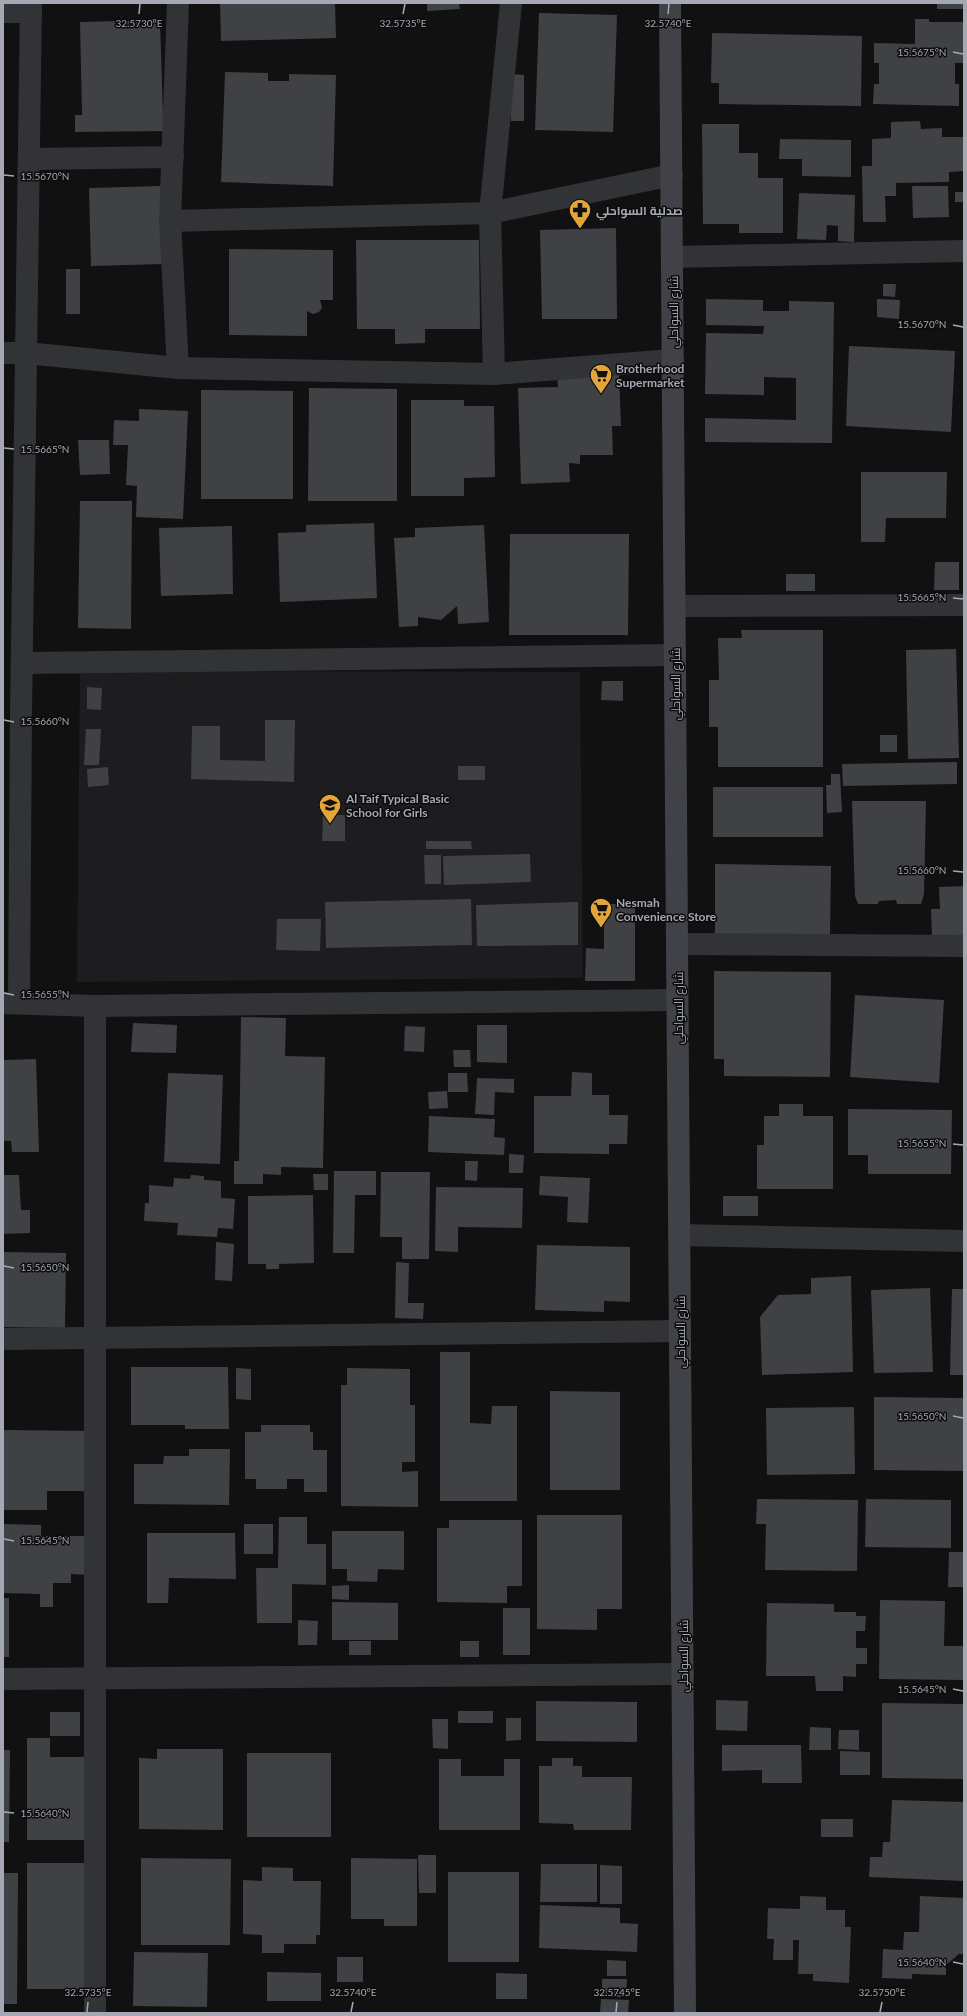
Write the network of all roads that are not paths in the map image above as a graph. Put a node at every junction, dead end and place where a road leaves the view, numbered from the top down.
1 (178, 3) edge
2 (511, 3) edge
3 (670, 3) edge
4 (31, 7) edge
5 (3, 12) edge
6 (172, 157) junction
7 (29, 159) junction
8 (672, 175) junction
9 (490, 213) junction
10 (170, 221) junction
11 (964, 251) edge
12 (672, 257) junction
13 (3, 353) edge
14 (26, 353) junction
15 (673, 360) junction
16 (178, 368) junction
17 (494, 374) junction
18 (964, 605) edge
19 (675, 606) junction
20 (675, 655) junction
21 (22, 663) junction
22 (12, 712) edge
23 (677, 944) junction
24 (964, 946) edge
25 (678, 1000) junction
26 (11, 1003) edge
27 (95, 1006) junction
28 (680, 1234) junction
29 (964, 1240) edge
30 (680, 1331) junction
31 (95, 1338) junction
32 (3, 1339) edge
33 (683, 1674) junction
34 (3, 1679) edge
35 (95, 1679) junction
36 (95, 2013) edge
37 (685, 2013) edge

1 - 6 street
2 - 9 street
3 - 8 street, شارع السواحلي
4 - 5 street
4 - 7 street
6 - 7 street
6 - 10 street
7 - 14 street
8 - 9 street
8 - 12 street, شارع السواحلي
9 - 10 street
9 - 17 street
10 - 16 street
11 - 12 street
12 - 15 street, شارع السواحلي
13 - 14 street
14 - 16 street
14 - 21 street
15 - 17 street
15 - 19 street, شارع السواحلي
16 - 17 street
18 - 19 street
19 - 20 street, شارع السواحلي
20 - 21 street
20 - 23 street, شارع السواحلي
21 - 22 street
22 - 26 street
23 - 24 street
23 - 25 street, شارع السواحلي
25 - 27 street
25 - 28 street, شارع السواحلي
26 - 27 street
27 - 31 street
28 - 29 street
28 - 30 street, شارع السواحلي
30 - 31 street
30 - 33 street, شارع السواحلي
31 - 32 street
31 - 35 street
33 - 35 street
33 - 37 street, شارع السواحلي
34 - 35 street
35 - 36 street

